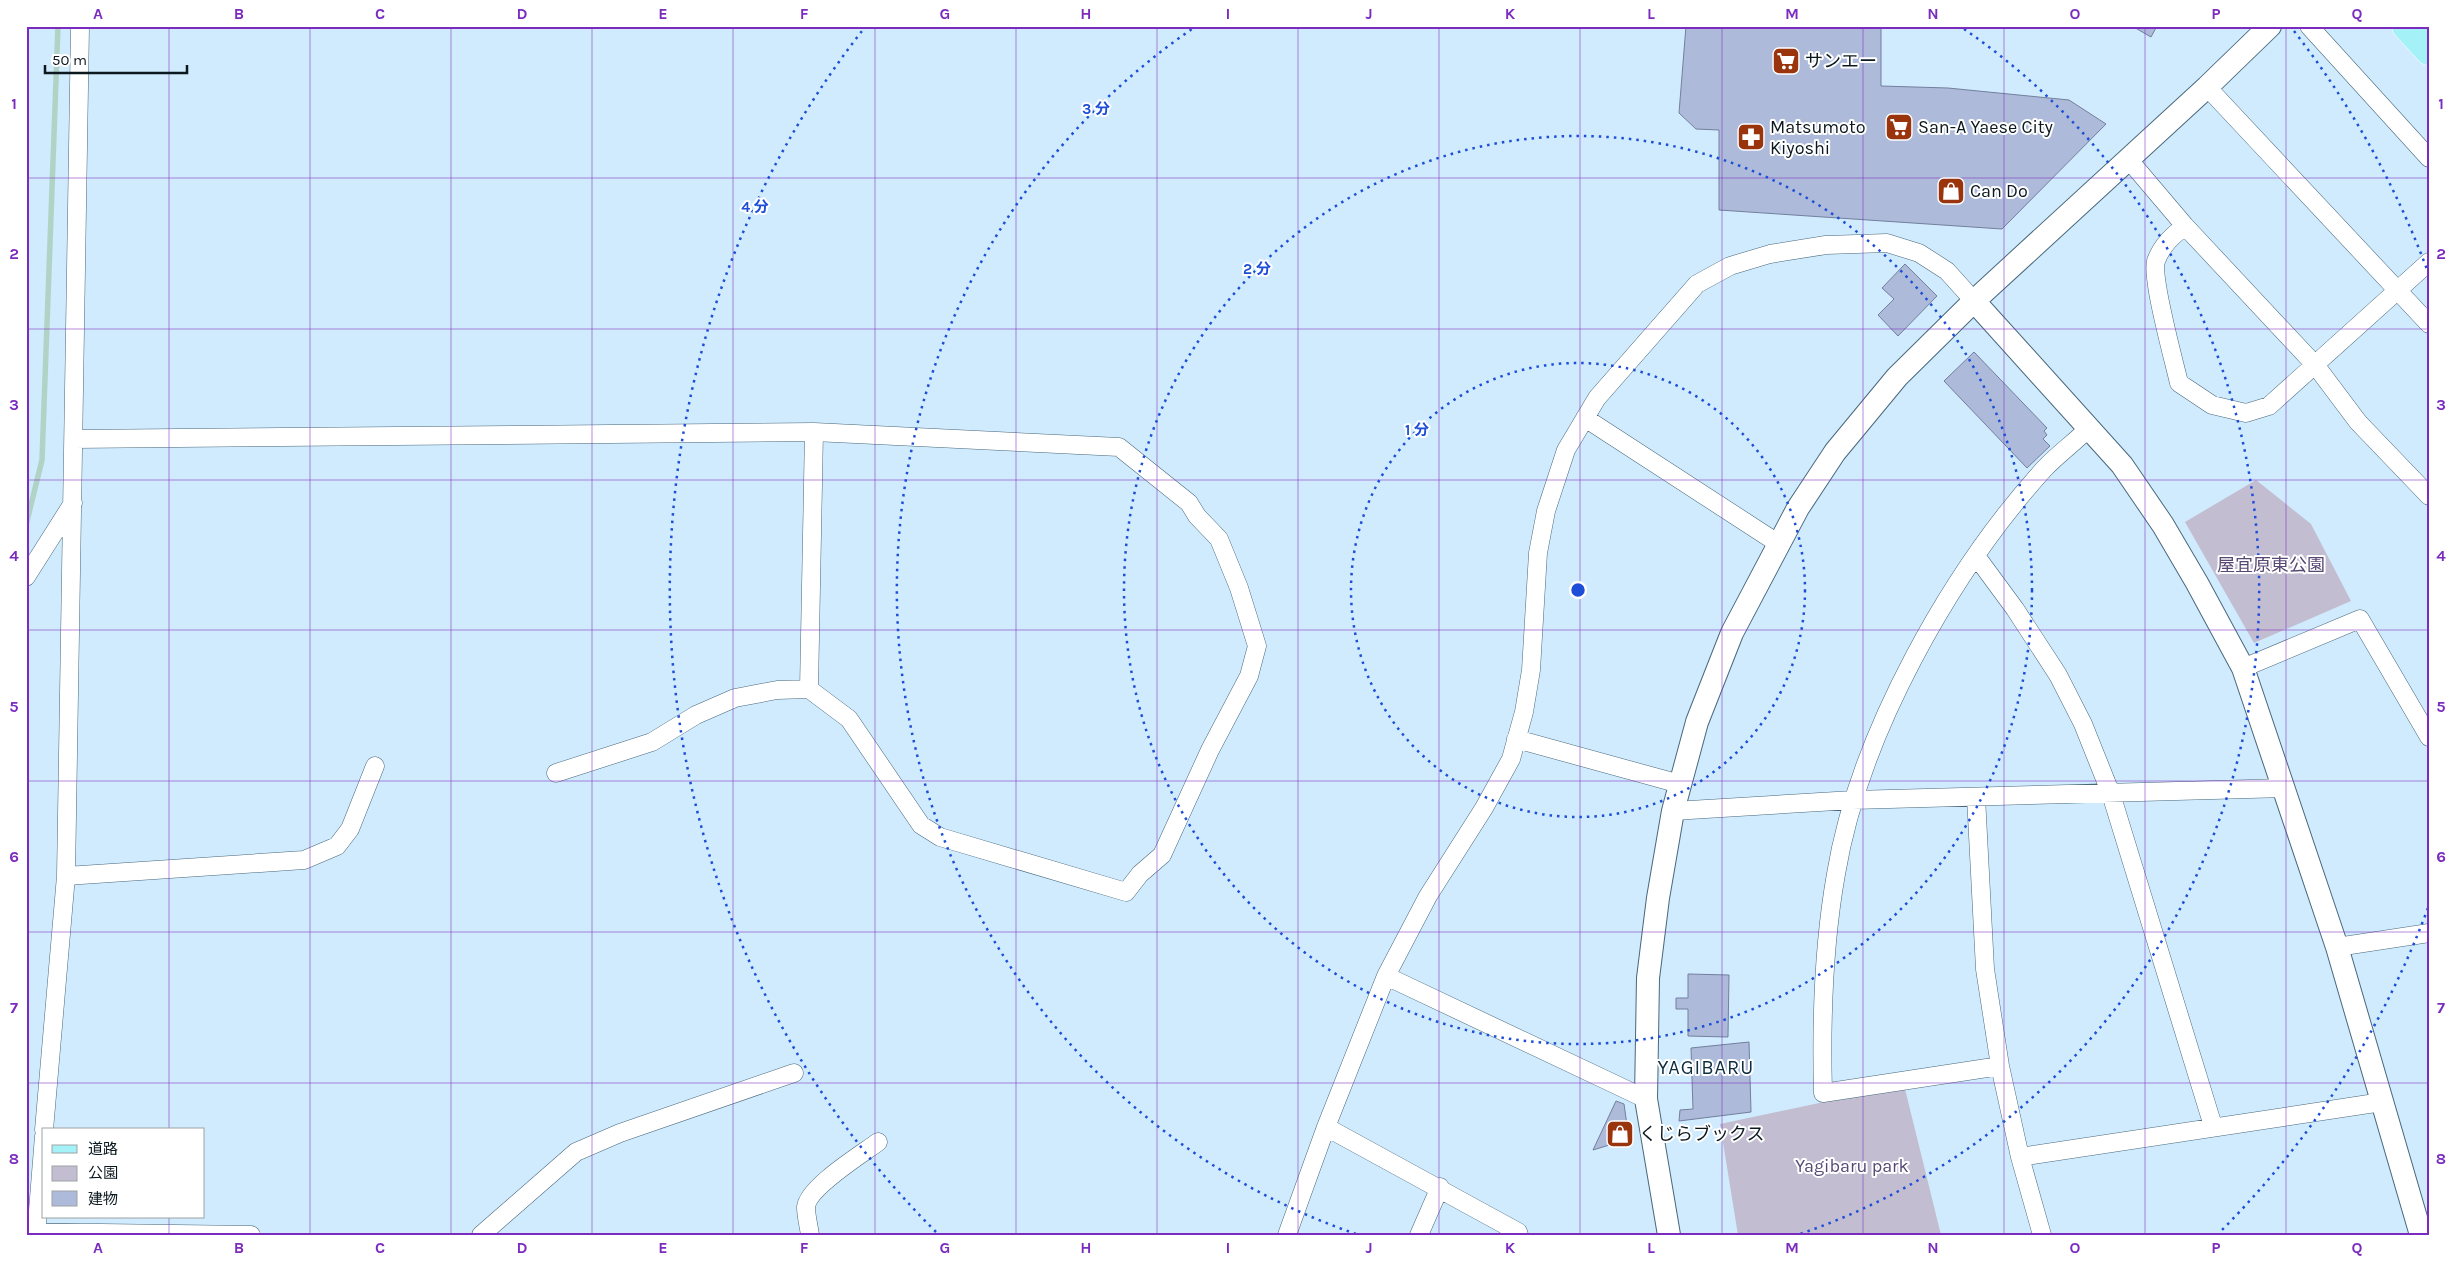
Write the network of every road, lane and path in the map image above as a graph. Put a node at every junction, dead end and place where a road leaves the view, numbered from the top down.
1 (80, 26) edge
2 (2270, 26) edge
3 (2309, 26) edge
4 (2406, 26) edge
5 (2429, 51) edge
6 (2207, 88) junction
7 (2429, 158) edge
8 (2129, 160) junction
9 (2185, 226) junction
10 (2429, 262) edge
11 (2398, 291) junction
12 (1974, 301) junction
13 (2429, 324) edge
14 (2316, 366) junction
15 (1585, 418) junction
16 (2089, 428) junction
17 (814, 432) junction
18 (74, 439) junction
19 (2429, 496) edge
20 (74, 502) junction
21 (1779, 544) junction
22 (1976, 556) junction
23 (26, 577) edge
24 (2243, 668) junction
25 (809, 689) junction
26 (2429, 737) edge
27 (1516, 739) junction
28 (375, 766) dead end
29 (556, 773) dead end
30 (1680, 784) junction
31 (2285, 788) junction
32 (2111, 794) junction
33 (1976, 797) junction
34 (1854, 800) junction
35 (1673, 811) junction
36 (66, 876) junction
37 (2429, 933) edge
38 (2337, 947) junction
39 (1386, 976) junction
40 (2000, 1066) junction
41 (794, 1073) dead end
42 (1646, 1099) junction
43 (2382, 1102) junction
44 (1326, 1126) junction
45 (2213, 1126) junction
46 (44, 1128) edge
47 (878, 1142) dead end
48 (42, 1152) edge
49 (2020, 1157) junction
50 (1440, 1187) junction
51 (32, 1234) edge
52 (251, 1235) edge
53 (481, 1235) edge
54 (810, 1235) edge
55 (1287, 1235) edge
56 (1419, 1235) edge
57 (1519, 1235) edge
58 (1669, 1235) edge
59 (2042, 1235) edge
60 (2421, 1235) edge

1 - 18 street
2 - 6 street
3 - 7 street
4 - 5 main road
6 - 8 street
6 - 11 street
8 - 9 street
8 - 12 street
9 - 14 street
9 - 14 street
10 - 11 street
11 - 13 street
11 - 14 street
12 - 15 street
12 - 16 street
12 - 21 street
14 - 19 street
15 - 21 street
15 - 27 street
16 - 22 street
16 - 24 street
17 - 18 street
17 - 25 street
17 - 25 street
18 - 20 street
20 - 23 street
20 - 36 street
21 - 30 street
22 - 32 street
22 - 34 street
24 - 26 street
24 - 31 street
25 - 29 street
27 - 30 street
27 - 39 street
28 - 36 street
30 - 35 street
31 - 32 street
31 - 38 street
32 - 33 street
32 - 45 street
33 - 34 street
33 - 40 street
34 - 35 street
34 - 40 street
35 - 42 street
36 - 46 street
37 - 38 street
38 - 43 street
39 - 42 street
39 - 44 street
40 - 49 street
41 - 53 street
42 - 58 street
43 - 45 street
43 - 60 street
44 - 50 street
44 - 55 street
45 - 49 street
47 - 54 street
48 - 51 street
49 - 59 street
50 - 56 street
50 - 57 street
51 - 52 street

